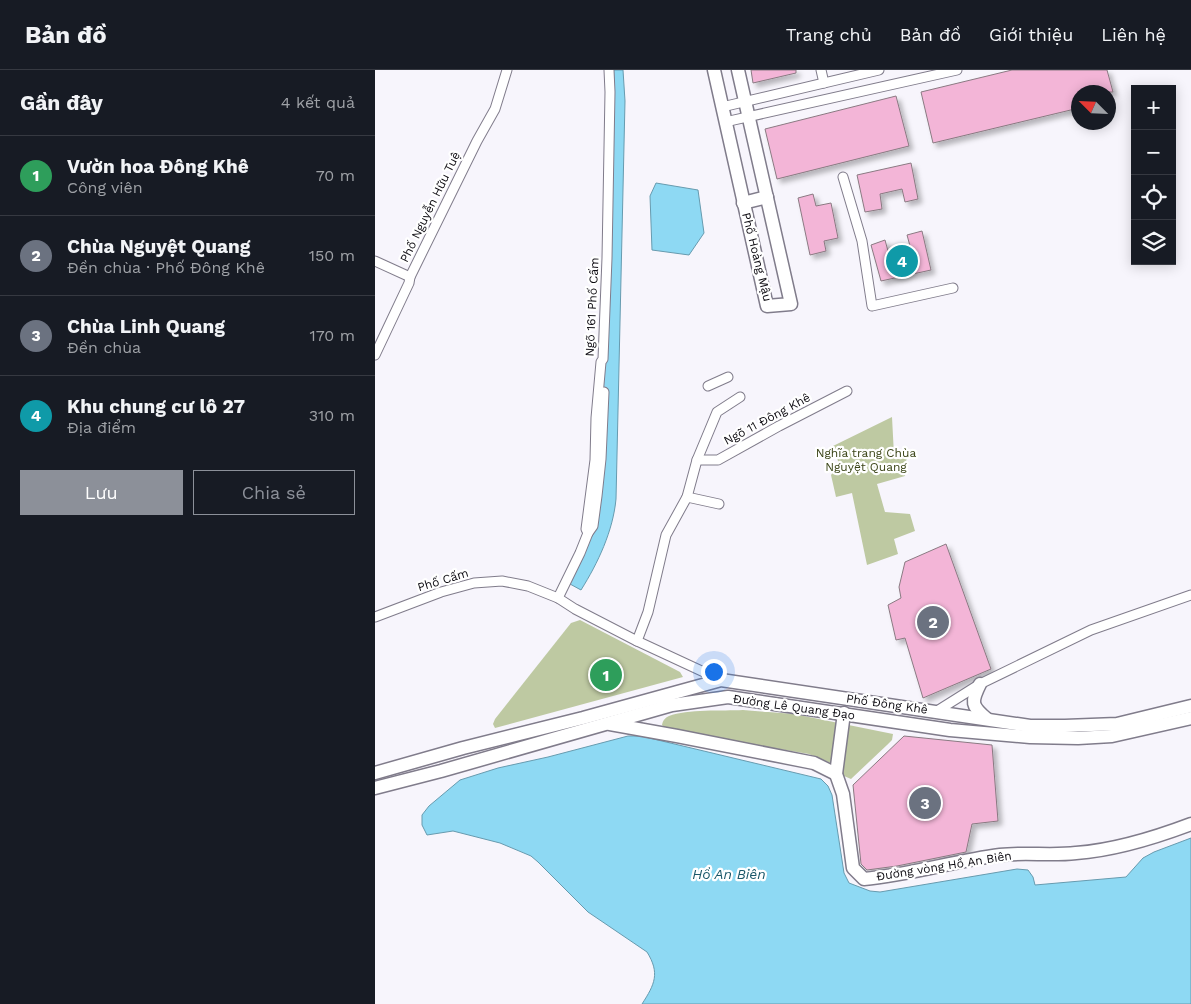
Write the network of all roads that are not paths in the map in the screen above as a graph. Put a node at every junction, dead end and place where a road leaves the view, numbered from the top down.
1 (507, 70) edge
2 (609, 70) edge
3 (714, 70) edge
4 (738, 70) edge
5 (821, 70) edge
6 (879, 70) edge
7 (957, 70) edge
8 (824, 83) junction
9 (745, 101) junction
10 (722, 107) junction
11 (749, 117) junction
12 (725, 122) junction
13 (843, 177) dead end
14 (767, 197) junction
15 (743, 204) junction
16 (375, 261) edge
17 (410, 277) junction
18 (953, 288) dead end
19 (375, 355) edge
20 (728, 377) dead end
21 (708, 386) dead end
22 (847, 391) dead end
23 (741, 397) dead end
24 (697, 460) junction
25 (687, 497) junction
26 (719, 504) dead end
27 (1191, 595) edge
28 (558, 598) junction
29 (575, 609) joint
30 (375, 617) edge
31 (637, 641) junction
32 (721, 680) junction
33 (980, 684) junction
34 (728, 697) junction
35 (1191, 706) edge
36 (937, 711) junction
37 (844, 713) junction
38 (583, 718) junction
39 (1191, 718) edge
40 (987, 719) junction
41 (607, 724) junction
42 (933, 727) junction
43 (375, 773) edge
44 (836, 774) junction
45 (375, 788) edge
46 (1191, 824) edge

1 - 17 street, Phố Nguyễn Hữu Tuệ
2 - 28 street, Ngõ 161 Phố Cấm
3 - 10 street, Phố Hoàng Mậu
4 - 9 street, Phố Hoàng Mậu
5 - 8 street
6 - 8 street
7 - 11 street
8 - 9 street
9 - 10 street
9 - 11 street, Phố Hoàng Mậu
10 - 12 street, Phố Hoàng Mậu
11 - 12 street
11 - 14 street, Phố Hoàng Mậu
12 - 15 street, Phố Hoàng Mậu
13 - 18 street
14 - 15 street
14 - 15 street, Phố Hoàng Mậu
16 - 17 street
17 - 19 street, Phố Nguyễn Hữu Tuệ
20 - 21 street
22 - 24 street, Ngõ 11 Đông Khê
23 - 24 street
24 - 25 street
25 - 26 street
25 - 31 street
27 - 33 street, Phố Đông Khê
28 - 29 street, Phố Cấm
28 - 30 street, Phố Cấm
29 - 31 street, Phố Đông Khê
31 - 32 street, Phố Đông Khê
32 - 34 street
32 - 36 street, Phố Đông Khê
32 - 38 street, Đường Lê Quang Đạo
33 - 36 street, Phố Đông Khê
33 - 40 street
34 - 37 street, Đường Lê Quang Đạo
34 - 41 street, Đường Lê Quang Đạo
35 - 40 street
36 - 40 street
36 - 42 street
37 - 42 street, Đường Lê Quang Đạo
37 - 44 street, Đường vòng Hồ An Biên
38 - 41 street
38 - 43 street, Đường Lê Quang Đạo
39 - 42 street, Đường Lê Quang Đạo
41 - 44 street
41 - 45 street, Đường Lê Quang Đạo
44 - 46 street, Đường vòng Hồ An Biên

